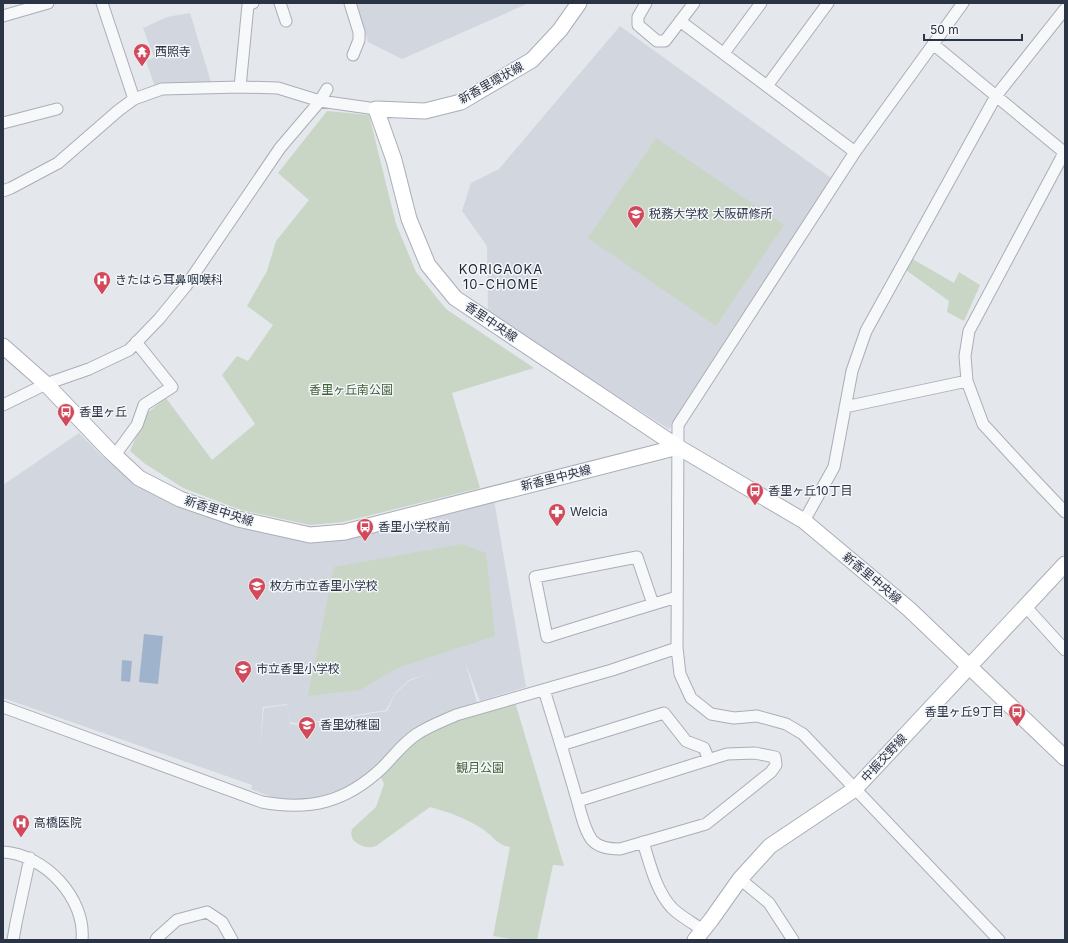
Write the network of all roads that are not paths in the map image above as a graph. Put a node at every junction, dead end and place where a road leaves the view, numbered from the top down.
1 (102, 3) edge
2 (253, 3) edge
3 (280, 3) edge
4 (350, 3) edge
5 (579, 3) edge
6 (646, 3) edge
7 (694, 3) edge
8 (761, 3) edge
9 (828, 3) edge
10 (963, 3) edge
11 (42, 4) edge
12 (1065, 8) edge
13 (3, 16) edge
14 (286, 21) dead end
15 (680, 21) junction
16 (933, 44) junction
17 (724, 54) junction
18 (353, 55) dead end
19 (767, 86) junction
20 (240, 87) junction
21 (327, 89) dead end
22 (996, 96) junction
23 (134, 99) junction
24 (320, 101) junction
25 (57, 108) dead end
26 (376, 109) junction
27 (3, 123) edge
28 (855, 152) junction
29 (1065, 152) edge
30 (3, 191) edge
31 (136, 342) junction
32 (3, 346) edge
33 (967, 381) junction
34 (46, 384) junction
35 (3, 404) edge
36 (845, 407) junction
37 (678, 447) junction
38 (115, 456) junction
39 (1065, 512) edge
40 (804, 521) junction
41 (1065, 564) edge
42 (677, 597) junction
43 (652, 604) junction
44 (1026, 607) junction
45 (677, 648) junction
46 (1065, 650) edge
47 (969, 667) junction
48 (544, 690) junction
49 (3, 707) edge
50 (561, 745) junction
51 (1065, 758) edge
52 (709, 760) junction
53 (855, 789) junction
54 (578, 801) junction
55 (643, 842) junction
56 (3, 852) edge
57 (30, 858) junction
58 (740, 879) junction
59 (699, 935) edge
60 (13, 940) edge
61 (82, 940) edge
62 (156, 940) edge
63 (232, 940) edge
64 (793, 940) edge
65 (999, 940) edge

1 - 23 street
2 - 20 street
3 - 14 street
4 - 18 street
5 - 26 street, 新香里環状線
6 - 15 street
7 - 15 street
8 - 17 street
9 - 19 street
10 - 16 street
11 - 13 street
12 - 22 street
15 - 17 street
16 - 22 street
16 - 28 street
17 - 19 street
19 - 28 street
20 - 23 street
20 - 24 street
21 - 24 street
22 - 29 street
22 - 36 street
23 - 30 street
24 - 26 street
24 - 31 street
25 - 27 street
26 - 37 street, 香里中央線
28 - 37 street
29 - 33 street
31 - 34 street
31 - 38 street
32 - 34 street, 新香里中央線
33 - 36 street
33 - 39 street
34 - 35 street
34 - 38 street, 新香里中央線
36 - 40 street
37 - 38 street, 新香里中央線
37 - 40 street, 新香里中央線
37 - 42 street
40 - 47 street, 新香里中央線
41 - 44 street, 中振交野線
42 - 43 street
42 - 45 street
43 - 43 street
44 - 46 street
44 - 47 street, 中振交野線
45 - 48 street
45 - 53 street
47 - 51 street, 新香里中央線
47 - 53 street, 中振交野線
48 - 49 street
48 - 50 street
50 - 52 street
50 - 54 street
52 - 54 street
52 - 55 street
53 - 58 street, 中振交野線
53 - 65 street
54 - 55 street
55 - 59 street
56 - 57 street
57 - 60 street
57 - 61 street
58 - 59 street, 中振交野線
58 - 64 street
62 - 63 street

